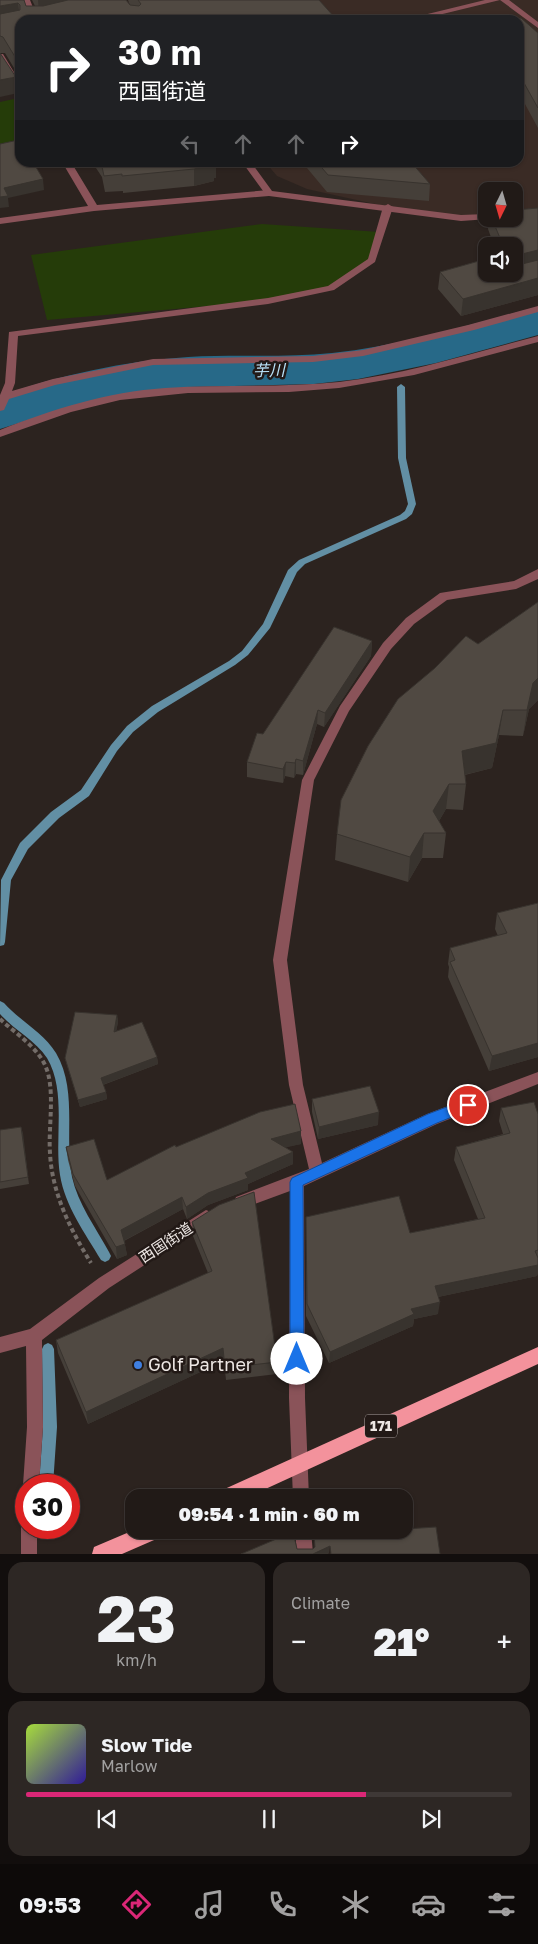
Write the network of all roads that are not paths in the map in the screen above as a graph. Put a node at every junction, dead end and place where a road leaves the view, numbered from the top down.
1 (26, 0) edge
2 (496, 0) edge
3 (504, 0) edge
4 (32, 15) edge
5 (429, 15) edge
6 (524, 15) edge
7 (524, 15) edge
8 (538, 26) edge
9 (0, 56) edge
10 (15, 81) edge
11 (69, 167) edge
12 (250, 167) edge
13 (269, 194) junction
14 (388, 207) junction
15 (94, 208) junction
16 (478, 218) edge
17 (0, 221) edge
18 (538, 309) edge
19 (538, 339) edge
20 (2, 401) edge
21 (0, 434) edge
22 (538, 574) edge
23 (538, 1078) edge
24 (317, 1171) junction
25 (296, 1182) junction
26 (34, 1336) junction
27 (0, 1346) edge
28 (538, 1355) edge
29 (299, 1463) junction
30 (32, 1474) edge
31 (243, 1489) edge
32 (300, 1489) edge
33 (29, 1539) edge
34 (134, 1539) edge
35 (304, 1539) edge
36 (29, 1554) edge
37 (101, 1554) edge
38 (305, 1554) edge

1 - 4 street
2 - 5 street
3 - 7 street
6 - 8 street
9 - 10 street
11 - 15 street
12 - 13 street
13 - 14 street
13 - 15 street
14 - 16 street
14 - 20 street
15 - 17 street
18 - 20 street
19 - 21 street
22 - 24 street
23 - 24 street, 西国街道
24 - 25 street, 西国街道
25 - 26 street, 西国街道
25 - 29 street
26 - 27 street, 西国街道
26 - 30 street
28 - 29 highway, 171
29 - 31 highway, 171
29 - 32 street
33 - 36 street
34 - 37 highway
35 - 38 street

